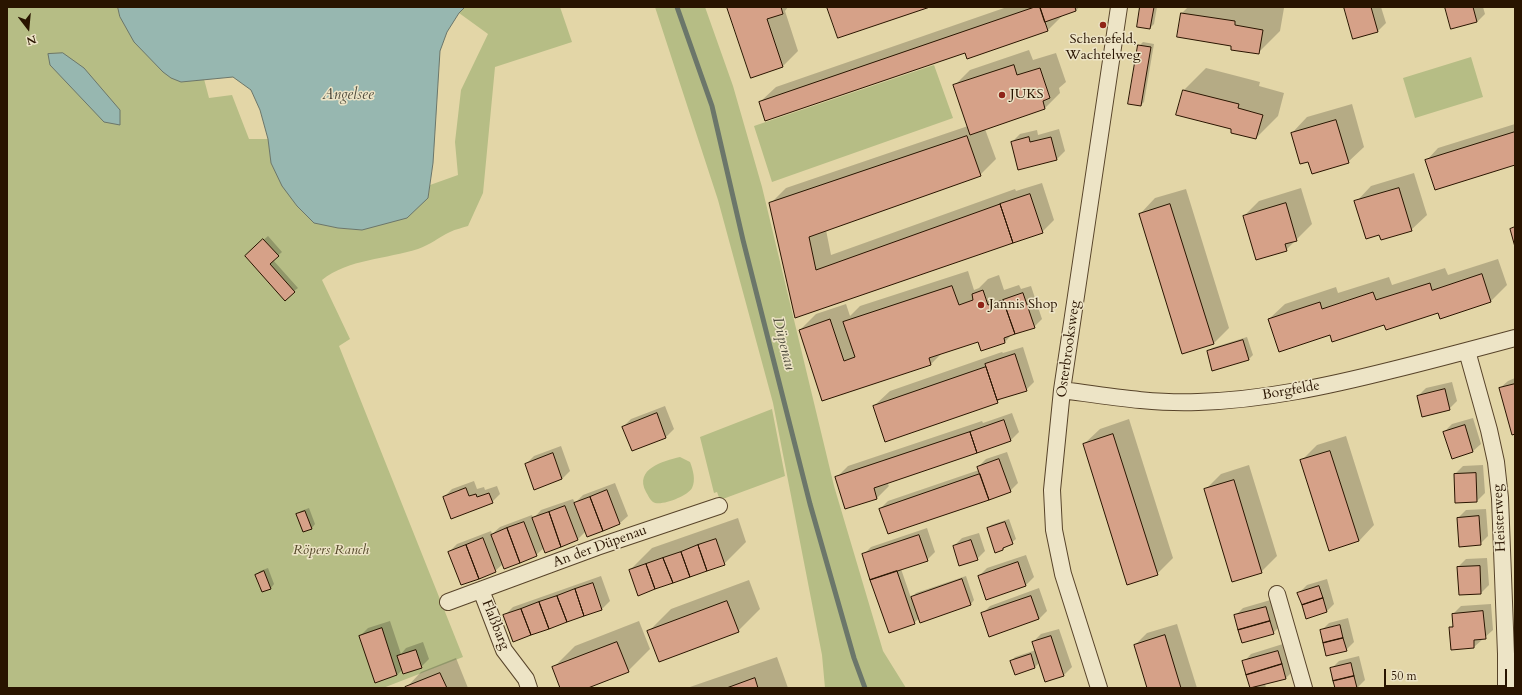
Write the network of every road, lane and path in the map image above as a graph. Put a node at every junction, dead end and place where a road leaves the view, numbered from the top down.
1 (1119, 7) edge
2 (1515, 338) edge
3 (1467, 351) junction
4 (1062, 390) junction
5 (719, 506) dead end
6 (481, 590) junction
7 (1277, 594) dead end
8 (448, 602) dead end
9 (529, 688) edge
10 (1099, 688) edge
11 (1304, 688) edge
12 (1506, 688) edge

1 - 4 street, Osterbrooksweg
2 - 3 street, Borgfelde
3 - 4 street, Borgfelde
3 - 12 street, Heisterweg
4 - 10 street, Osterbrooksweg
5 - 6 street, An der Düpenau
6 - 8 street, Flaßbarg
6 - 9 street, Flaßbarg
7 - 11 street

